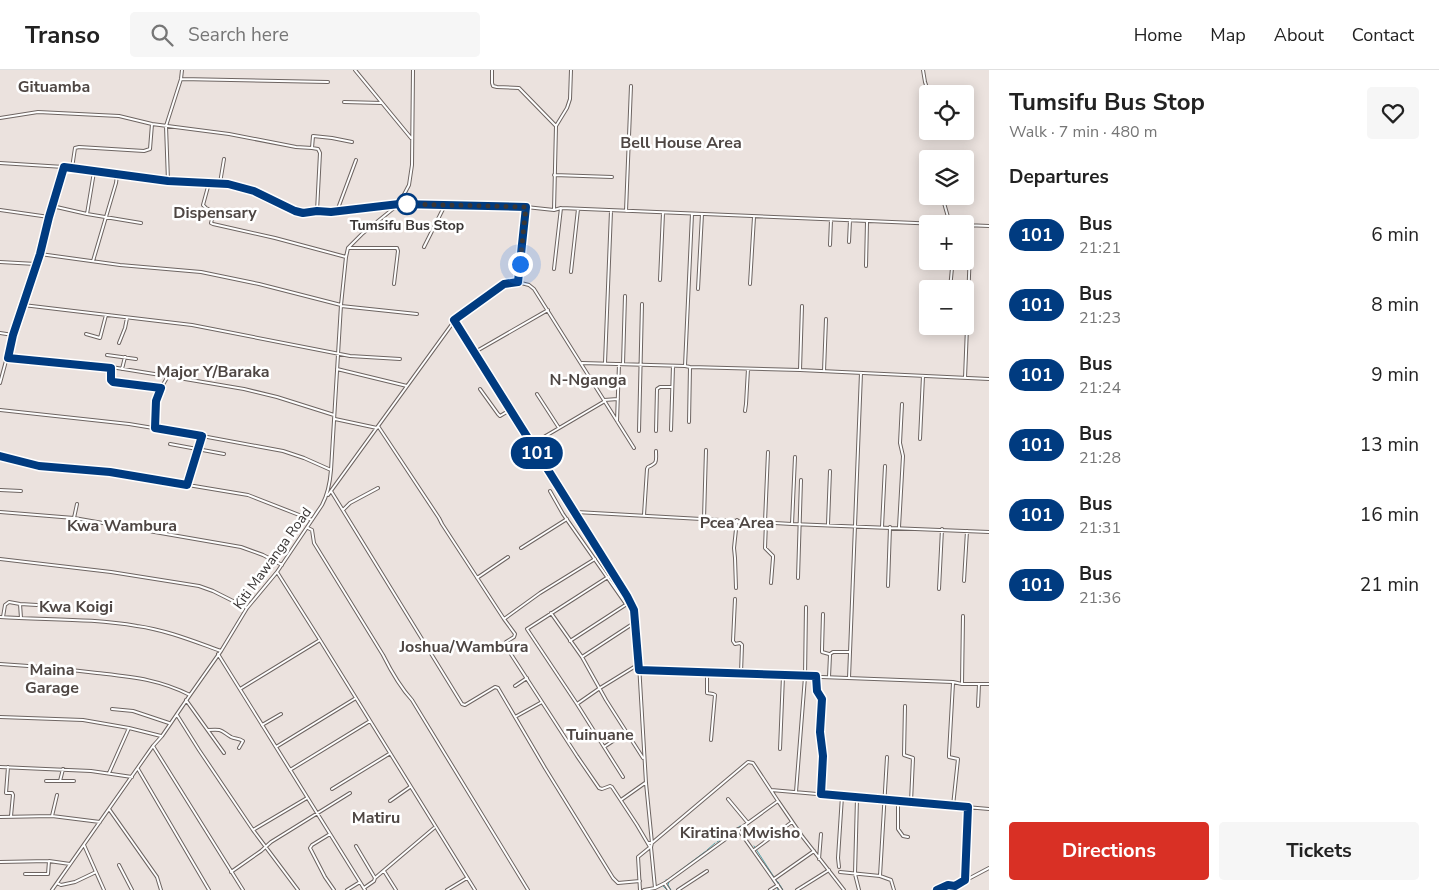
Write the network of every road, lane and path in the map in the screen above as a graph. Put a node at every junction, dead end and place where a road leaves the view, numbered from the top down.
1 (182, 70) edge
2 (355, 70) edge
3 (413, 70) edge
4 (492, 70) edge
5 (571, 70) edge
6 (924, 70) edge
7 (181, 79) junction
8 (328, 82) dead end
9 (926, 85) edge
10 (631, 86) dead end
11 (344, 102) dead end
12 (382, 103) junction
13 (0, 118) edge
14 (152, 124) junction
15 (166, 126) junction
16 (556, 126) junction
17 (412, 138) junction
18 (352, 142) dead end
19 (312, 148) junction
20 (224, 159) dead end
21 (356, 160) dead end
22 (0, 163) edge
23 (64, 167) junction
24 (72, 168) junction
25 (94, 172) junction
26 (117, 175) junction
27 (554, 175) junction
28 (612, 177) dead end
29 (168, 181) junction
30 (209, 183) junction
31 (220, 183) junction
32 (399, 204) junction
33 (445, 205) junction
34 (52, 206) junction
35 (526, 207) junction
36 (561, 208) junction
37 (578, 209) junction
38 (0, 210) edge
39 (554, 210) junction
40 (317, 211) junction
41 (337, 211) junction
42 (611, 211) junction
43 (626, 211) junction
44 (663, 213) junction
45 (87, 214) junction
46 (692, 214) junction
47 (702, 214) junction
48 (49, 217) junction
49 (106, 217) junction
50 (754, 217) junction
51 (831, 220) junction
52 (850, 220) junction
53 (868, 222) junction
54 (141, 223) dead end
55 (919, 223) edge
56 (974, 225) edge
57 (989, 226) edge
58 (849, 242) dead end
59 (830, 245) dead end
60 (424, 247) dead end
61 (348, 248) junction
62 (40, 254) junction
63 (346, 257) junction
64 (94, 261) junction
65 (0, 262) edge
66 (36, 264) junction
67 (866, 266) dead end
68 (554, 269) dead end
69 (969, 270) edge
70 (571, 272) dead end
71 (660, 280) dead end
72 (518, 282) junction
73 (394, 284) dead end
74 (750, 284) dead end
75 (698, 290) dead end
76 (625, 296) dead end
77 (642, 304) dead end
78 (23, 305) junction
79 (341, 306) junction
80 (802, 306) dead end
81 (548, 310) junction
82 (417, 314) dead end
83 (106, 315) junction
84 (127, 318) junction
85 (826, 319) dead end
86 (454, 320) junction
87 (0, 333) edge
88 (86, 334) dead end
89 (13, 335) junction
90 (119, 343) dead end
91 (475, 352) junction
92 (338, 354) junction
93 (107, 355) dead end
94 (125, 357) junction
95 (8, 358) junction
96 (136, 359) dead end
97 (400, 359) dead end
98 (581, 363) junction
99 (605, 363) junction
100 (619, 364) junction
101 (623, 364) junction
102 (641, 365) junction
103 (673, 366) junction
104 (685, 366) junction
105 (690, 367) junction
106 (111, 368) junction
107 (748, 368) junction
108 (122, 369) junction
109 (337, 369) junction
110 (800, 370) junction
111 (824, 371) junction
112 (861, 373) junction
113 (168, 376) junction
114 (923, 376) junction
115 (965, 378) junction
116 (989, 379) edge
117 (0, 383) edge
118 (408, 386) junction
119 (672, 387) junction
120 (161, 388) junction
121 (480, 389) dead end
122 (537, 394) dead end
123 (618, 399) junction
124 (604, 401) junction
125 (902, 404) dead end
126 (0, 410) edge
127 (510, 410) junction
128 (745, 411) dead end
129 (334, 414) junction
130 (334, 418) junction
131 (617, 421) junction
132 (689, 422) dead end
133 (377, 427) junction
134 (155, 428) junction
135 (559, 428) junction
136 (671, 430) dead end
137 (639, 431) dead end
138 (656, 431) dead end
139 (202, 436) junction
140 (920, 438) dead end
141 (170, 444) dead end
142 (532, 444) junction
143 (198, 448) junction
144 (634, 448) dead end
145 (706, 450) dead end
146 (656, 451) dead end
147 (768, 452) dead end
148 (224, 454) dead end
149 (0, 456) edge
150 (795, 458) dead end
151 (885, 466) dead end
152 (331, 470) junction
153 (830, 471) dead end
154 (801, 480) dead end
155 (187, 485) junction
156 (378, 488) dead end
157 (0, 490) edge
158 (331, 491) junction
159 (550, 491) dead end
160 (21, 492) dead end
161 (326, 497) junction
162 (77, 504) dead end
163 (343, 510) junction
164 (0, 512) edge
165 (576, 512) junction
166 (644, 516) junction
167 (74, 518) junction
168 (567, 519) junction
169 (704, 519) junction
170 (312, 520) junction
171 (737, 520) junction
172 (766, 522) junction
173 (800, 523) junction
174 (792, 524) junction
175 (828, 524) junction
176 (855, 525) junction
177 (308, 527) junction
178 (882, 527) junction
179 (890, 527) junction
180 (899, 527) junction
181 (942, 529) junction
182 (967, 531) junction
183 (989, 532) edge
184 (521, 548) dead end
185 (508, 558) dead end
186 (0, 559) edge
187 (595, 559) junction
188 (282, 565) junction
189 (277, 572) junction
190 (608, 577) junction
191 (477, 578) junction
192 (798, 578) dead end
193 (964, 581) dead end
194 (771, 584) dead end
195 (888, 586) dead end
196 (736, 588) dead end
197 (940, 589) dead end
198 (735, 599) dead end
199 (630, 602) junction
200 (20, 604) junction
201 (626, 604) junction
202 (37, 605) dead end
203 (806, 607) dead end
204 (248, 608) junction
205 (551, 613) junction
206 (823, 614) dead end
207 (963, 616) dead end
208 (1, 617) edge
209 (21, 618) junction
210 (504, 619) junction
211 (635, 622) junction
212 (320, 640) junction
213 (570, 641) junction
214 (221, 651) junction
215 (850, 652) junction
216 (218, 654) junction
217 (830, 654) junction
218 (582, 657) junction
219 (0, 664) edge
220 (639, 664) junction
221 (639, 670) junction
222 (707, 672) junction
223 (740, 673) junction
224 (783, 676) junction
225 (816, 676) junction
226 (805, 677) junction
227 (829, 677) junction
228 (527, 678) junction
229 (849, 678) junction
230 (952, 682) junction
231 (962, 684) junction
232 (978, 684) junction
233 (989, 684) edge
234 (515, 686) dead end
235 (600, 688) junction
236 (240, 689) junction
237 (190, 695) junction
238 (356, 698) junction
239 (186, 700) junction
240 (542, 702) junction
241 (577, 704) junction
242 (905, 706) dead end
243 (978, 706) dead end
244 (112, 708) dead end
245 (281, 714) dead end
246 (176, 715) junction
247 (0, 717) edge
248 (515, 717) junction
249 (370, 720) junction
250 (169, 723) junction
251 (262, 725) junction
252 (129, 728) junction
253 (208, 730) junction
254 (627, 734) junction
255 (162, 736) junction
256 (711, 740) dead end
257 (153, 746) junction
258 (276, 747) junction
259 (604, 747) junction
260 (239, 748) dead end
261 (780, 748) dead end
262 (224, 752) dead end
263 (390, 754) junction
264 (887, 757) dead end
265 (645, 760) junction
266 (0, 767) edge
267 (8, 767) junction
268 (63, 769) junction
269 (138, 769) junction
270 (290, 770) junction
271 (108, 773) junction
272 (132, 777) junction
273 (624, 777) dead end
274 (46, 781) dead end
275 (60, 781) junction
276 (74, 782) dead end
277 (646, 783) junction
278 (410, 787) junction
279 (332, 790) dead end
280 (772, 790) junction
281 (796, 792) junction
282 (350, 793) dead end
283 (821, 794) junction
284 (57, 795) dead end
285 (842, 796) junction
286 (308, 798) junction
287 (728, 798) dead end
288 (857, 798) junction
289 (884, 799) junction
290 (620, 800) junction
291 (390, 801) dead end
292 (778, 801) junction
293 (898, 801) junction
294 (911, 802) junction
295 (953, 806) junction
296 (968, 807) junction
297 (109, 809) junction
298 (989, 809) edge
299 (318, 814) junction
300 (52, 816) junction
301 (0, 817) edge
302 (10, 817) junction
303 (100, 822) junction
304 (792, 822) junction
305 (748, 823) junction
306 (435, 827) junction
307 (738, 828) junction
308 (254, 830) junction
309 (330, 834) junction
310 (821, 834) dead end
311 (908, 837) dead end
312 (648, 842) junction
313 (652, 843) junction
314 (84, 845) junction
315 (356, 846) dead end
316 (266, 847) junction
317 (650, 847) junction
318 (754, 850) junction
319 (814, 852) junction
320 (819, 859) junction
321 (49, 861) junction
322 (0, 862) edge
323 (71, 864) junction
324 (119, 865) dead end
325 (839, 867) dead end
326 (989, 868) edge
327 (829, 870) junction
328 (384, 871) junction
329 (707, 871) dead end
330 (96, 872) junction
331 (232, 872) junction
332 (840, 872) dead end
333 (25, 874) dead end
334 (855, 874) junction
335 (880, 876) junction
336 (375, 878) junction
337 (467, 878) junction
338 (774, 880) junction
339 (965, 880) junction
340 (640, 881) junction
341 (57, 882) junction
342 (360, 882) junction
343 (664, 883) junction
344 (778, 885) junction
345 (955, 886) junction
346 (655, 888) junction
347 (364, 889) edge
348 (842, 889) edge
349 (52, 890) edge
350 (104, 890) edge
351 (132, 890) edge
352 (160, 890) edge
353 (209, 890) edge
354 (243, 890) edge
355 (298, 890) edge
356 (334, 890) edge
357 (347, 890) edge
358 (396, 890) edge
359 (447, 890) edge
360 (474, 890) edge
361 (528, 890) edge
362 (640, 890) edge
363 (644, 890) edge
364 (669, 890) edge
365 (678, 890) edge
366 (770, 890) edge
367 (781, 890) edge
368 (797, 890) edge
369 (859, 890) edge
370 (894, 890) edge
371 (937, 890) edge
372 (954, 890) edge

1 - 7 street
2 - 12 street
3 - 17 street
4 - 16 street
5 - 16 street
6 - 9 street
7 - 8 street
7 - 15 street
10 - 43 street
11 - 12 street
12 - 17 street
13 - 14 street
14 - 15 street
14 - 24 street
15 - 19 street
15 - 29 street
16 - 27 street
17 - 32 street
18 - 19 street
19 - 40 street
20 - 31 street
21 - 41 street
22 - 23 street
23 - 24 street
23 - 34 street
24 - 25 street
25 - 26 street
25 - 45 street
26 - 29 street
26 - 49 street
27 - 28 street
27 - 39 street
29 - 30 street
30 - 31 street
30 - 63 street
31 - 40 street
32 - 33 street
32 - 41 street
32 - 61 street
33 - 35 street
33 - 60 street
34 - 45 street
34 - 48 street
35 - 39 street
35 - 72 street
36 - 37 street
36 - 39 street
36 - 68 street
37 - 42 street
37 - 70 street
38 - 48 street
40 - 41 street
42 - 43 street
42 - 99 street
43 - 44 street
44 - 46 street
44 - 71 street
45 - 49 street
46 - 47 street
46 - 104 street
47 - 50 street
47 - 75 street
48 - 62 street
49 - 54 street
49 - 64 street
50 - 51 street
50 - 74 street
51 - 52 street
51 - 59 street
52 - 53 street
52 - 58 street
53 - 55 street
53 - 67 street
56 - 57 street
61 - 63 street, Kiti Mawanga Road
61 - 73 street
62 - 64 street
62 - 66 street
63 - 79 street, Kiti Mawanga Road
64 - 79 street
65 - 66 street
66 - 78 street
69 - 115 street
72 - 81 street
72 - 86 street
76 - 101 street
77 - 102 street
78 - 83 street
78 - 89 street
79 - 82 street
79 - 92 street, Kiti Mawanga Road
80 - 110 street
81 - 91 street
81 - 98 street
83 - 84 street
83 - 88 street
84 - 90 street
84 - 92 street
85 - 111 street
86 - 91 street
86 - 118 street
87 - 89 street
89 - 95 street
91 - 127 street
92 - 97 street
92 - 109 street, Kiti Mawanga Road
93 - 94 street
94 - 96 street
94 - 108 street
95 - 106 street
95 - 117 street
98 - 99 street
98 - 124 street
99 - 100 street
100 - 101 street
100 - 123 street
101 - 102 street
102 - 103 street
102 - 137 street
103 - 104 street
103 - 119 street
104 - 105 street
105 - 107 street
105 - 132 street
106 - 108 street
106 - 120 street
107 - 110 street
107 - 128 street
108 - 113 street
109 - 118 street
109 - 129 street, Kiti Mawanga Road
110 - 111 street
111 - 112 street
112 - 114 street
112 - 176 street
113 - 120 street
113 - 129 street
114 - 115 street
114 - 140 street
115 - 116 street
118 - 133 street
119 - 136 street
119 - 138 street
120 - 134 street
121 - 127 street
122 - 135 street
123 - 124 street
123 - 131 street
124 - 131 street
124 - 135 street
125 - 180 street
126 - 134 street
127 - 142 street
129 - 130 street, Kiti Mawanga Road
130 - 133 street
130 - 152 street, Kiti Mawanga Road
131 - 144 street
133 - 158 street
133 - 191 street
134 - 139 street
135 - 142 street
139 - 143 street
139 - 152 street
141 - 143 street
142 - 165 street
143 - 148 street
143 - 155 street
145 - 169 street
146 - 166 street
147 - 172 street
149 - 155 street
150 - 174 street
151 - 178 street
152 - 161 street, Kiti Mawanga Road
153 - 175 street
154 - 173 street
155 - 170 street
156 - 163 street
157 - 160 street
158 - 161 street
158 - 163 street
159 - 168 street
161 - 170 street, Kiti Mawanga Road
162 - 167 street
163 - 248 street
164 - 167 street
165 - 166 street
165 - 199 street
166 - 169 street
167 - 188 street
168 - 184 street
168 - 187 street
169 - 171 street
170 - 177 street, Kiti Mawanga Road
171 - 172 street
171 - 196 street
172 - 174 street
172 - 194 street
173 - 174 street
173 - 175 street
173 - 192 street
175 - 176 street
176 - 178 street
176 - 215 street
177 - 188 street, Kiti Mawanga Road
177 - 361 street
178 - 179 street
179 - 180 street
179 - 195 street
180 - 181 street
181 - 182 street
181 - 197 street
182 - 183 street
182 - 193 street
185 - 191 street
186 - 204 street
187 - 190 street
187 - 210 street
188 - 189 street, Kiti Mawanga Road
189 - 204 street, Kiti Mawanga Road
189 - 212 street
190 - 201 street
190 - 205 street
191 - 210 street
198 - 223 street
199 - 201 street
199 - 211 street
200 - 202 street
200 - 208 street
200 - 209 street
201 - 213 street
203 - 226 street
204 - 214 street, Kiti Mawanga Road
205 - 213 street
205 - 241 street
206 - 217 street
207 - 231 street
208 - 209 street
209 - 214 street
210 - 228 street
211 - 218 street
211 - 220 street
212 - 236 street
212 - 238 street
213 - 218 street
214 - 216 street, Kiti Mawanga Road
215 - 217 street
215 - 229 street
216 - 236 street
216 - 237 street, Kiti Mawanga Road
217 - 227 street
218 - 235 street
219 - 237 street
220 - 221 street
220 - 235 street
221 - 222 street
221 - 265 street
222 - 223 street
222 - 256 street
223 - 224 street
224 - 226 street
224 - 261 street
225 - 226 street
225 - 227 street
225 - 283 street
226 - 281 street
227 - 229 street
228 - 234 street
228 - 240 street
229 - 230 street
230 - 231 street
230 - 295 street
231 - 232 street
232 - 233 street
232 - 243 street
235 - 241 street
235 - 254 street
236 - 251 street
237 - 239 street, Kiti Mawanga Road
238 - 249 street
238 - 258 street
239 - 246 street, Kiti Mawanga Road
239 - 253 street
240 - 248 street
240 - 290 street
241 - 259 street
242 - 294 street
244 - 250 street
245 - 251 street
246 - 250 street, Kiti Mawanga Road
246 - 308 street
247 - 252 street
248 - 340 street
249 - 263 street
249 - 270 street
250 - 255 street, Kiti Mawanga Road
251 - 258 street
252 - 255 street
252 - 271 street
253 - 260 street
253 - 262 street
254 - 259 street
254 - 265 street
255 - 257 street, Kiti Mawanga Road
257 - 269 street, Kiti Mawanga Road
257 - 331 street
258 - 270 street
259 - 273 street
263 - 278 street
263 - 279 street
264 - 289 street
265 - 277 street
266 - 267 street
267 - 268 street
267 - 302 street
268 - 271 street
268 - 275 street
269 - 272 street, Kiti Mawanga Road
269 - 353 street
270 - 286 street
271 - 272 street
272 - 297 street, Kiti Mawanga Road
274 - 275 street
275 - 276 street
277 - 290 street
277 - 313 street
278 - 291 street
278 - 306 street
280 - 281 street
280 - 292 street
280 - 313 street
281 - 283 street
282 - 299 street
283 - 285 street
284 - 300 street
285 - 288 street
285 - 325 street
286 - 299 street
286 - 308 street
287 - 305 street
288 - 289 street
288 - 334 street
289 - 293 street
289 - 335 street
290 - 312 street
292 - 304 street
292 - 305 street
293 - 294 street
293 - 311 street
294 - 295 street
295 - 296 street
296 - 298 street
296 - 339 street
297 - 303 street, Kiti Mawanga Road
297 - 352 street
299 - 309 street
299 - 316 street
300 - 302 street
300 - 303 street
301 - 302 street
303 - 314 street, Kiti Mawanga Road
304 - 318 street
304 - 319 street
305 - 307 street
306 - 328 street
306 - 337 street
307 - 318 street
307 - 343 street
308 - 316 street
309 - 342 street
309 - 356 street
310 - 320 street
312 - 313 street
312 - 317 street
313 - 317 street
314 - 323 street, Kiti Mawanga Road
314 - 330 street
315 - 336 street
316 - 331 street
316 - 355 street
317 - 340 street
317 - 346 street
318 - 338 street
319 - 320 street
319 - 338 street
320 - 327 street
321 - 322 street
321 - 323 street
321 - 333 street
323 - 341 street, Kiti Mawanga Road
324 - 351 street
326 - 339 street
327 - 348 street
327 - 368 street
328 - 336 street
328 - 358 street
329 - 365 street
330 - 341 street
330 - 350 street
331 - 354 street
332 - 334 street
334 - 335 street
334 - 369 street
335 - 370 street
336 - 347 street
337 - 359 street
337 - 360 street
338 - 344 street
339 - 345 street
340 - 362 street
341 - 349 street, Kiti Mawanga Road
342 - 347 street
342 - 357 street
343 - 346 street
343 - 364 street
344 - 366 street
344 - 367 street
345 - 371 street
345 - 372 street
346 - 363 street

